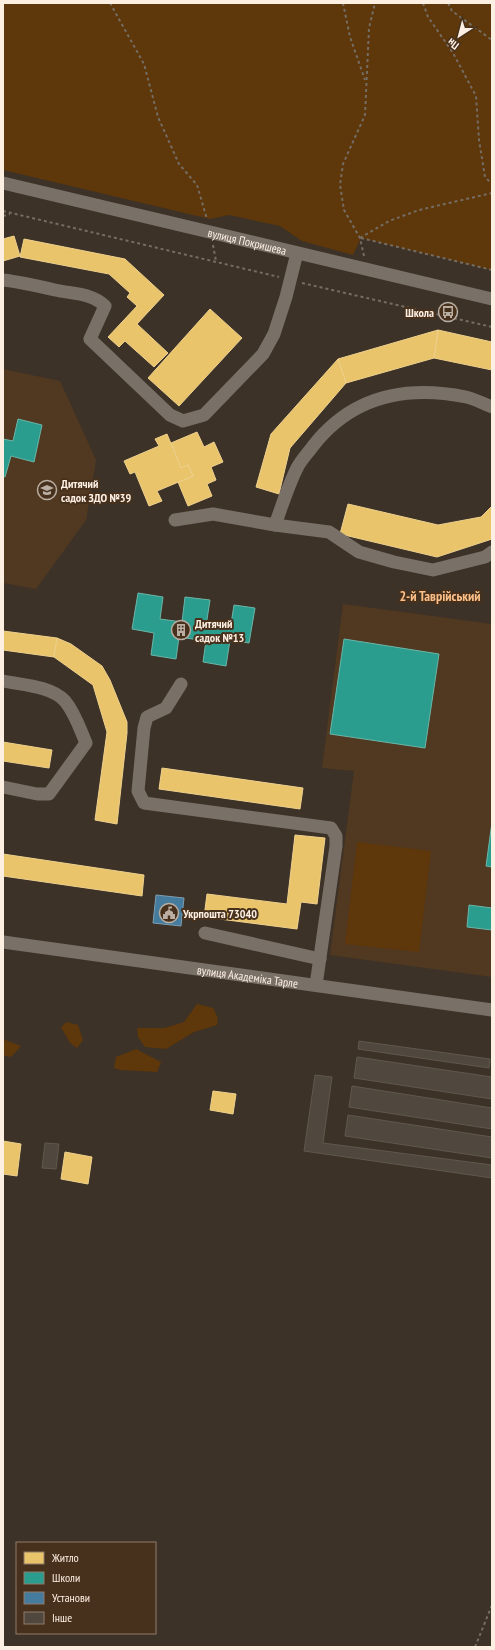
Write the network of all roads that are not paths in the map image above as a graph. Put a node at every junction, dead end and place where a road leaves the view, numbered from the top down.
1 (3, 183) edge
2 (297, 253) junction
3 (3, 280) edge
4 (492, 299) edge
5 (492, 407) edge
6 (175, 520) dead end
7 (275, 525) junction
8 (492, 552) edge
9 (3, 681) edge
10 (181, 684) dead end
11 (3, 787) edge
12 (205, 933) dead end
13 (3, 942) edge
14 (320, 959) junction
15 (316, 985) junction
16 (492, 1010) edge

1 - 2 street, вулиця Покришева
2 - 3 street
2 - 4 street, вулиця Покришева
5 - 7 street
6 - 7 street
7 - 8 street
9 - 11 street
10 - 14 street
12 - 14 street
13 - 15 street, вулиця Академіка Тарле
14 - 15 street
15 - 16 street, вулиця Академіка Тарле

